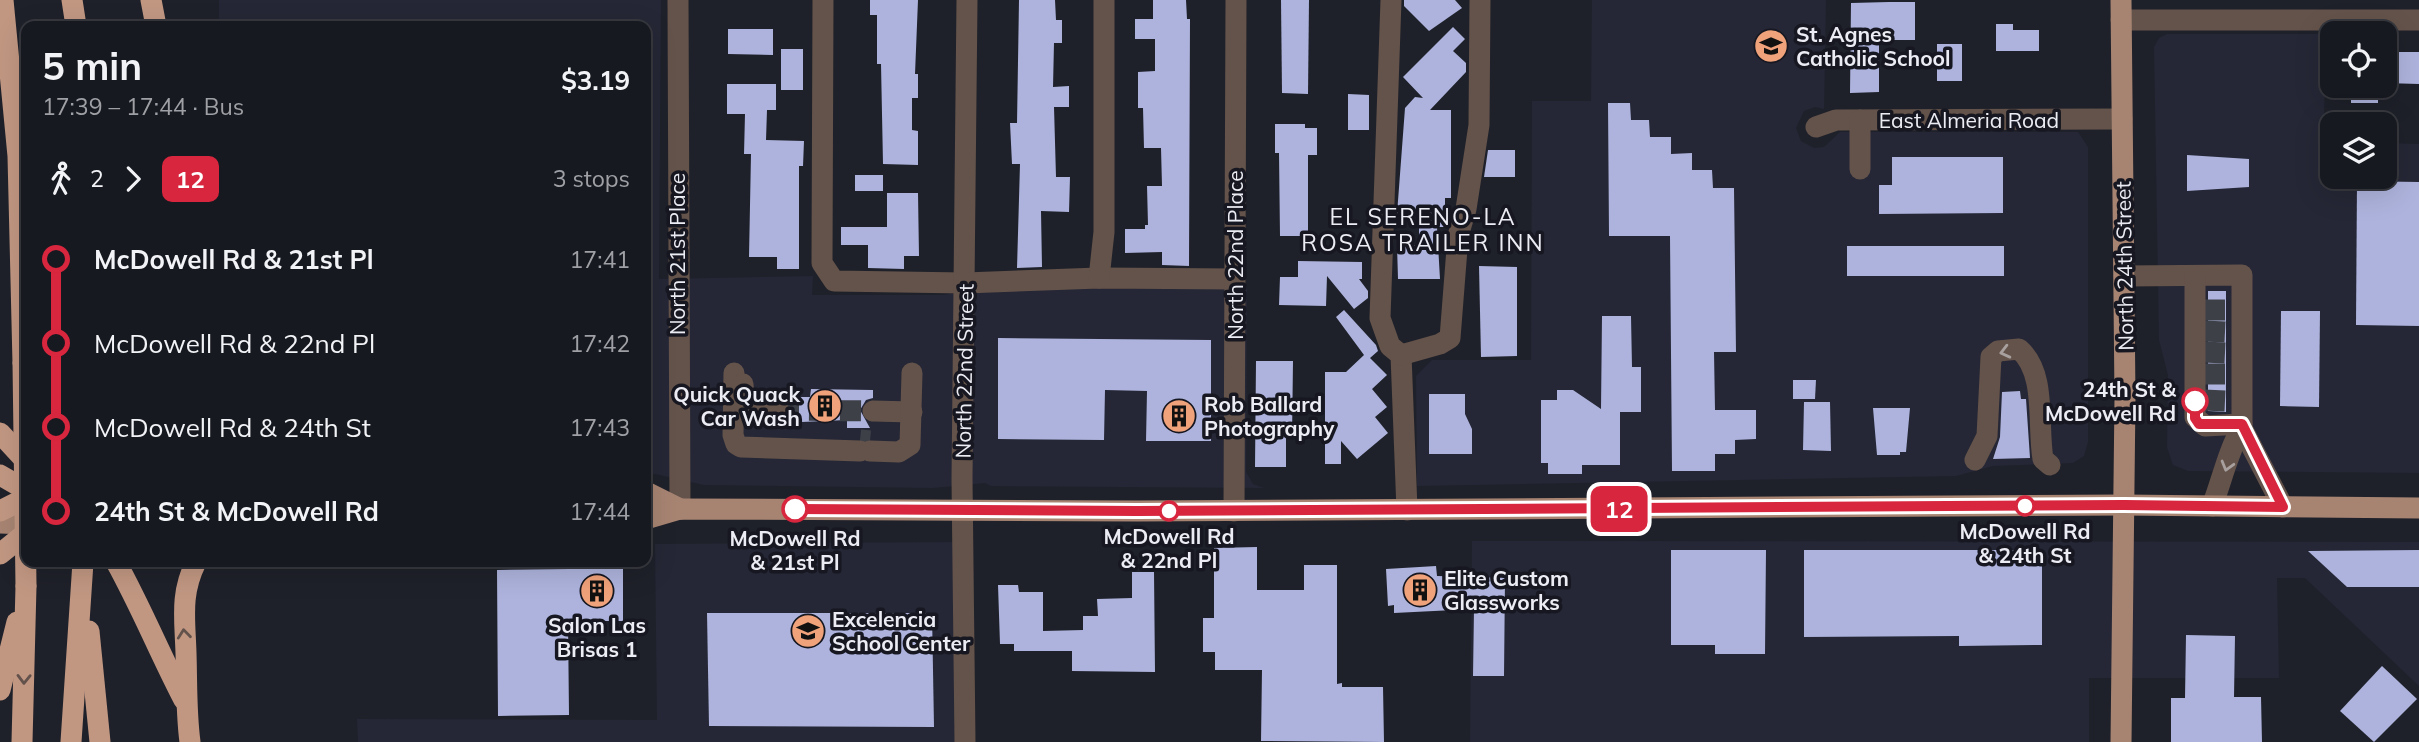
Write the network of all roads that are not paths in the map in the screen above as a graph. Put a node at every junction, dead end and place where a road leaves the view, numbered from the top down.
1 (3, 0) edge
2 (72, 0) edge
3 (151, 0) edge
4 (678, 0) edge
5 (823, 0) edge
6 (967, 0) edge
7 (1104, 0) edge
8 (1236, 0) edge
9 (1391, 0) edge
10 (1480, 0) edge
11 (2121, 10) edge
12 (2412, 13) edge
13 (75, 21) edge
14 (155, 21) edge
15 (2122, 119) junction
16 (1860, 120) junction
17 (1816, 127) dead end
18 (1860, 169) dead end
19 (2124, 276) junction
20 (2195, 276) junction
21 (1099, 278) junction
22 (1234, 279) junction
23 (21, 280) edge
24 (965, 283) junction
25 (2206, 335) junction
26 (1401, 355) junction
27 (912, 373) dead end
28 (2217, 400) junction
29 (778, 410) tunnel mouth
30 (873, 411) tunnel mouth
31 (912, 412) junction
32 (2242, 426) junction
33 (0, 433) edge
34 (21, 456) edge
35 (1975, 460) dead end
36 (2050, 466) dead end
37 (21, 473) edge
38 (0, 474) edge
39 (21, 487) edge
40 (651, 494) edge
41 (21, 500) edge
42 (2124, 505) junction
43 (2212, 506) junction
44 (2283, 507) junction
45 (2419, 508) edge
46 (680, 509) junction
47 (1407, 510) junction
48 (0, 511) edge
49 (962, 511) junction
50 (1234, 511) junction
51 (651, 518) edge
52 (0, 523) edge
53 (21, 524) edge
54 (21, 537) edge
55 (0, 554) edge
56 (26, 567) edge
57 (119, 567) edge
58 (193, 567) edge
59 (83, 571) edge
60 (26, 586) junction
61 (0, 690) edge
62 (185, 702) junction
63 (22, 742) edge
64 (71, 742) edge
65 (100, 742) edge
66 (190, 742) edge
67 (965, 742) edge
68 (2121, 742) edge

1 - 23 highway, bridge
2 - 13 highway
3 - 14 highway
4 - 46 street, North 21st Place
5 - 24 street
6 - 24 street, North 22nd Street
7 - 21 street
8 - 22 street, North 22nd Place
9 - 26 street
10 - 26 street
11 - 12 street
11 - 15 main road, North 24th Street
15 - 16 street, East Almeria Road
15 - 19 main road, North 24th Street
16 - 17 street, East Almeria Road
16 - 18 street
19 - 20 street
19 - 42 main road, North 24th Street
20 - 25 street
20 - 25 street
21 - 22 street
21 - 24 street
22 - 50 street, North 22nd Place
24 - 49 street, North 22nd Street
25 - 28 street
25 - 28 street
26 - 47 street
27 - 31 street
28 - 32 street
28 - 32 street
29 - 31 street
30 - 31 street
32 -> 43 street
32 - 44 street
33 - 34 highway
36 -> 35 street
37 - 38 main road
38 - 39 highway
40 - 46 main road
41 - 48 highway
42 - 43 main road
42 - 47 main road
42 - 68 main road, North 24th Street
43 - 44 main road
44 - 45 main road
46 - 49 main road
46 - 51 main road
47 - 50 main road
49 - 50 main road
49 - 67 street, North 22nd Street
52 - 53 main road
54 - 55 highway
56 - 60 highway, bridge
57 - 62 highway
62 -> 58 highway
59 - 64 highway
59 - 65 highway
60 - 61 highway
60 -> 63 highway
62 - 66 highway

